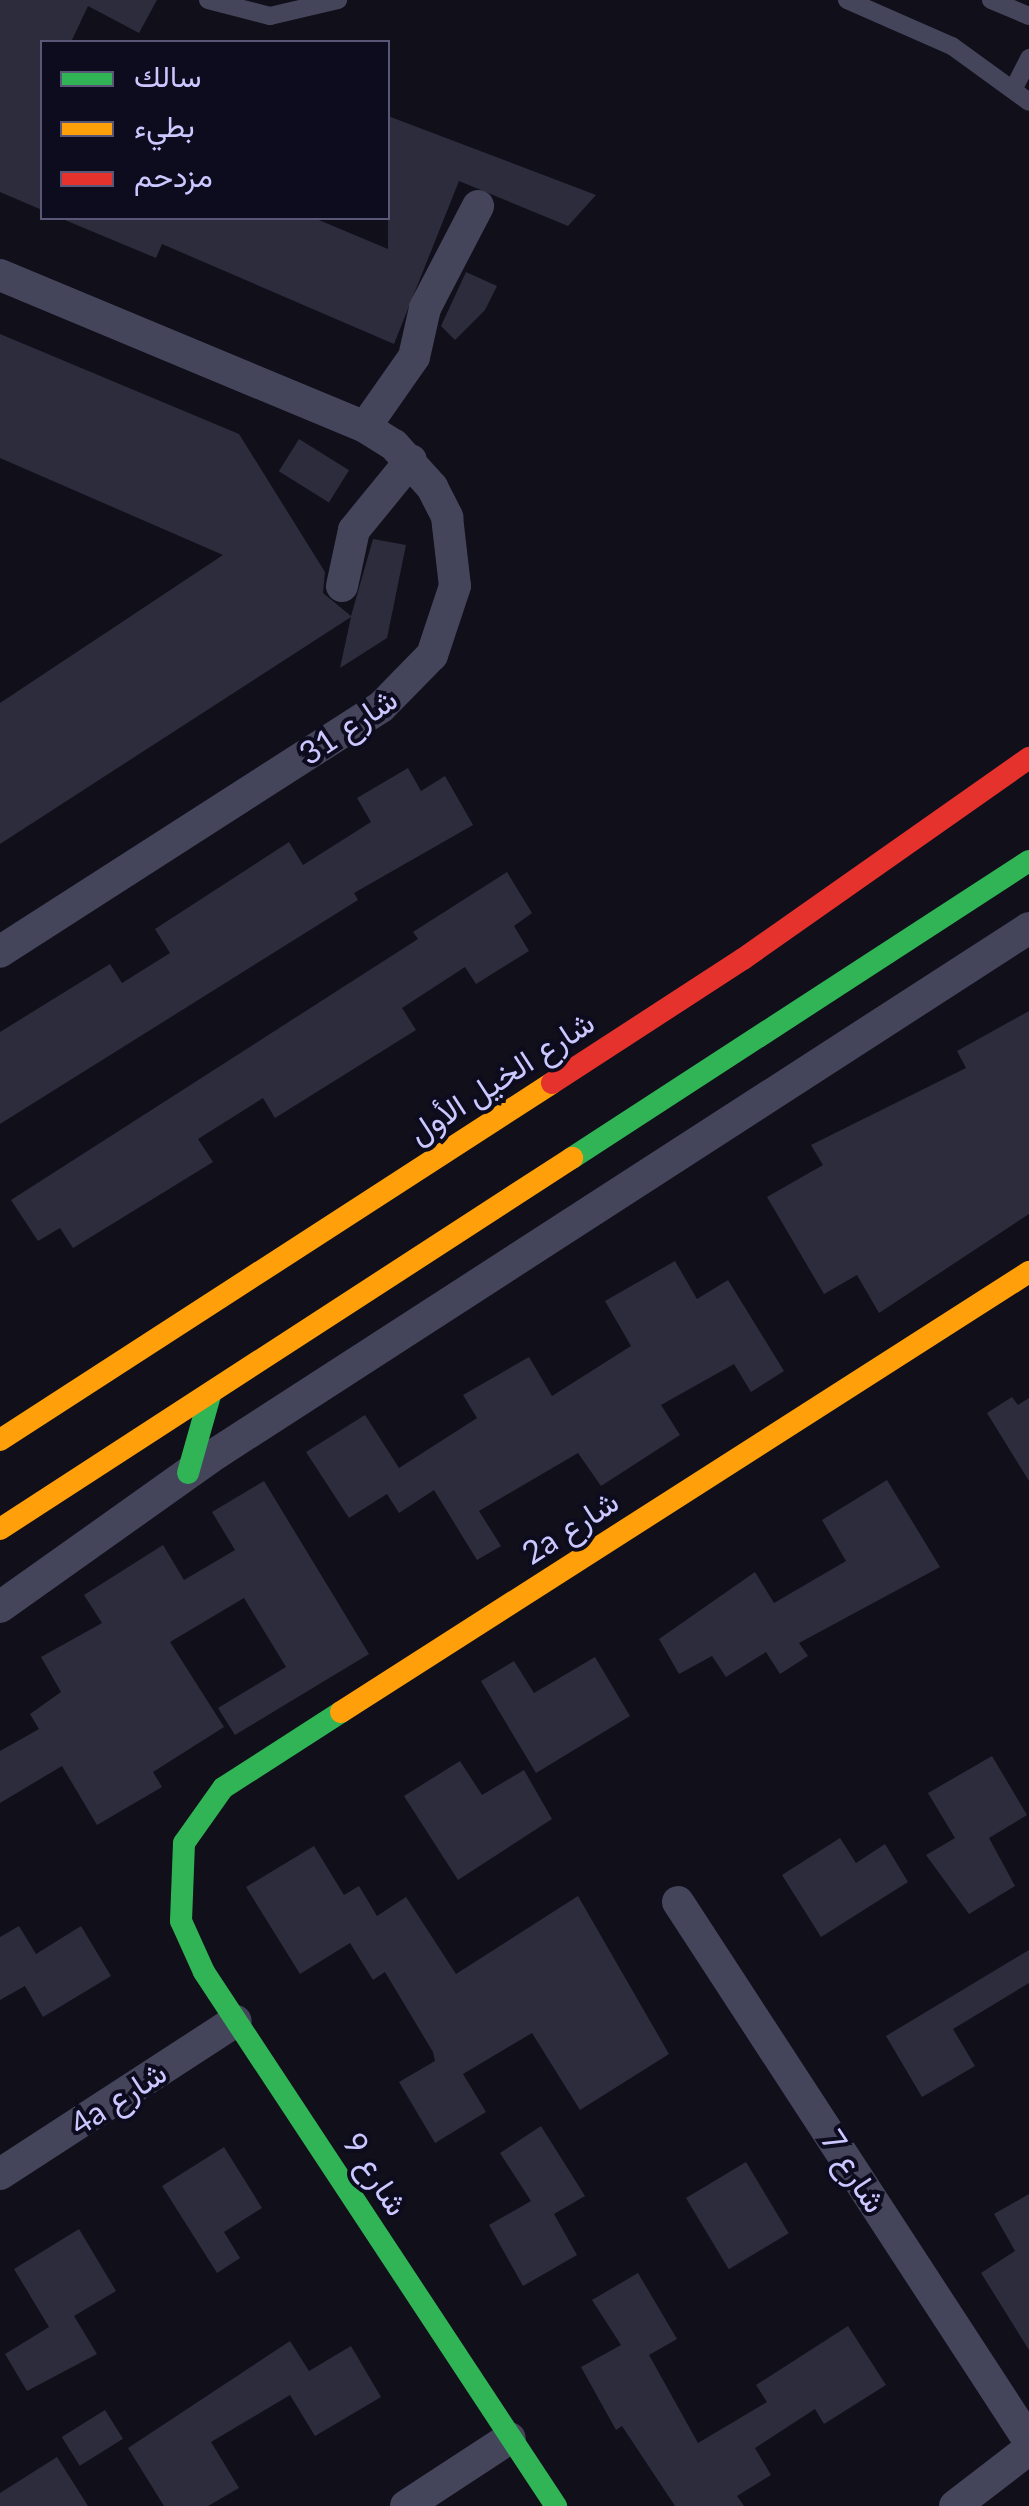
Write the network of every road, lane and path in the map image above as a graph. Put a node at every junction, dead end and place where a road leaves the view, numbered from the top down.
1 (208, 0) edge
2 (338, 0) edge
3 (847, 0) edge
4 (991, 0) edge
5 (1029, 16) edge
6 (1029, 58) edge
7 (1014, 88) junction
8 (1029, 102) edge
9 (478, 206) dead end
10 (0, 275) edge
11 (365, 426) junction
12 (412, 460) junction
13 (342, 586) dead end
14 (1029, 758) edge
15 (1029, 862) edge
16 (1029, 928) edge
17 (0, 952) edge
18 (1029, 1272) edge
19 (210, 1394) junction
20 (0, 1440) edge
21 (188, 1473) junction
22 (0, 1529) edge
23 (0, 1607) edge
24 (178, 1865) joint
25 (678, 1902) dead end
26 (236, 2021) junction
27 (0, 2174) edge
28 (510, 2438) junction
29 (1029, 2441) edge
30 (1029, 2449) edge
31 (406, 2506) edge
32 (556, 2506) edge
33 (955, 2506) edge

1 - 2 lane
3 - 7 lane
4 - 5 lane
6 - 7 lane
7 - 8 lane
9 - 11 street
10 - 11 street, شارع 31
11 - 12 street, شارع 31
12 - 13 street
12 - 17 street, شارع 31
14 - 20 main road, شارع الخيل الأول
15 - 19 main road
16 - 21 street
18 - 24 main road, 2a شارع
19 - 21 main road
19 - 22 main road
21 - 23 street
24 - 26 main road, شارع 9
25 - 29 street, شارع 7
26 - 27 street, 4a شارع
26 - 28 main road, شارع 9
28 - 31 street
28 - 32 main road, شارع 9
30 - 33 street

